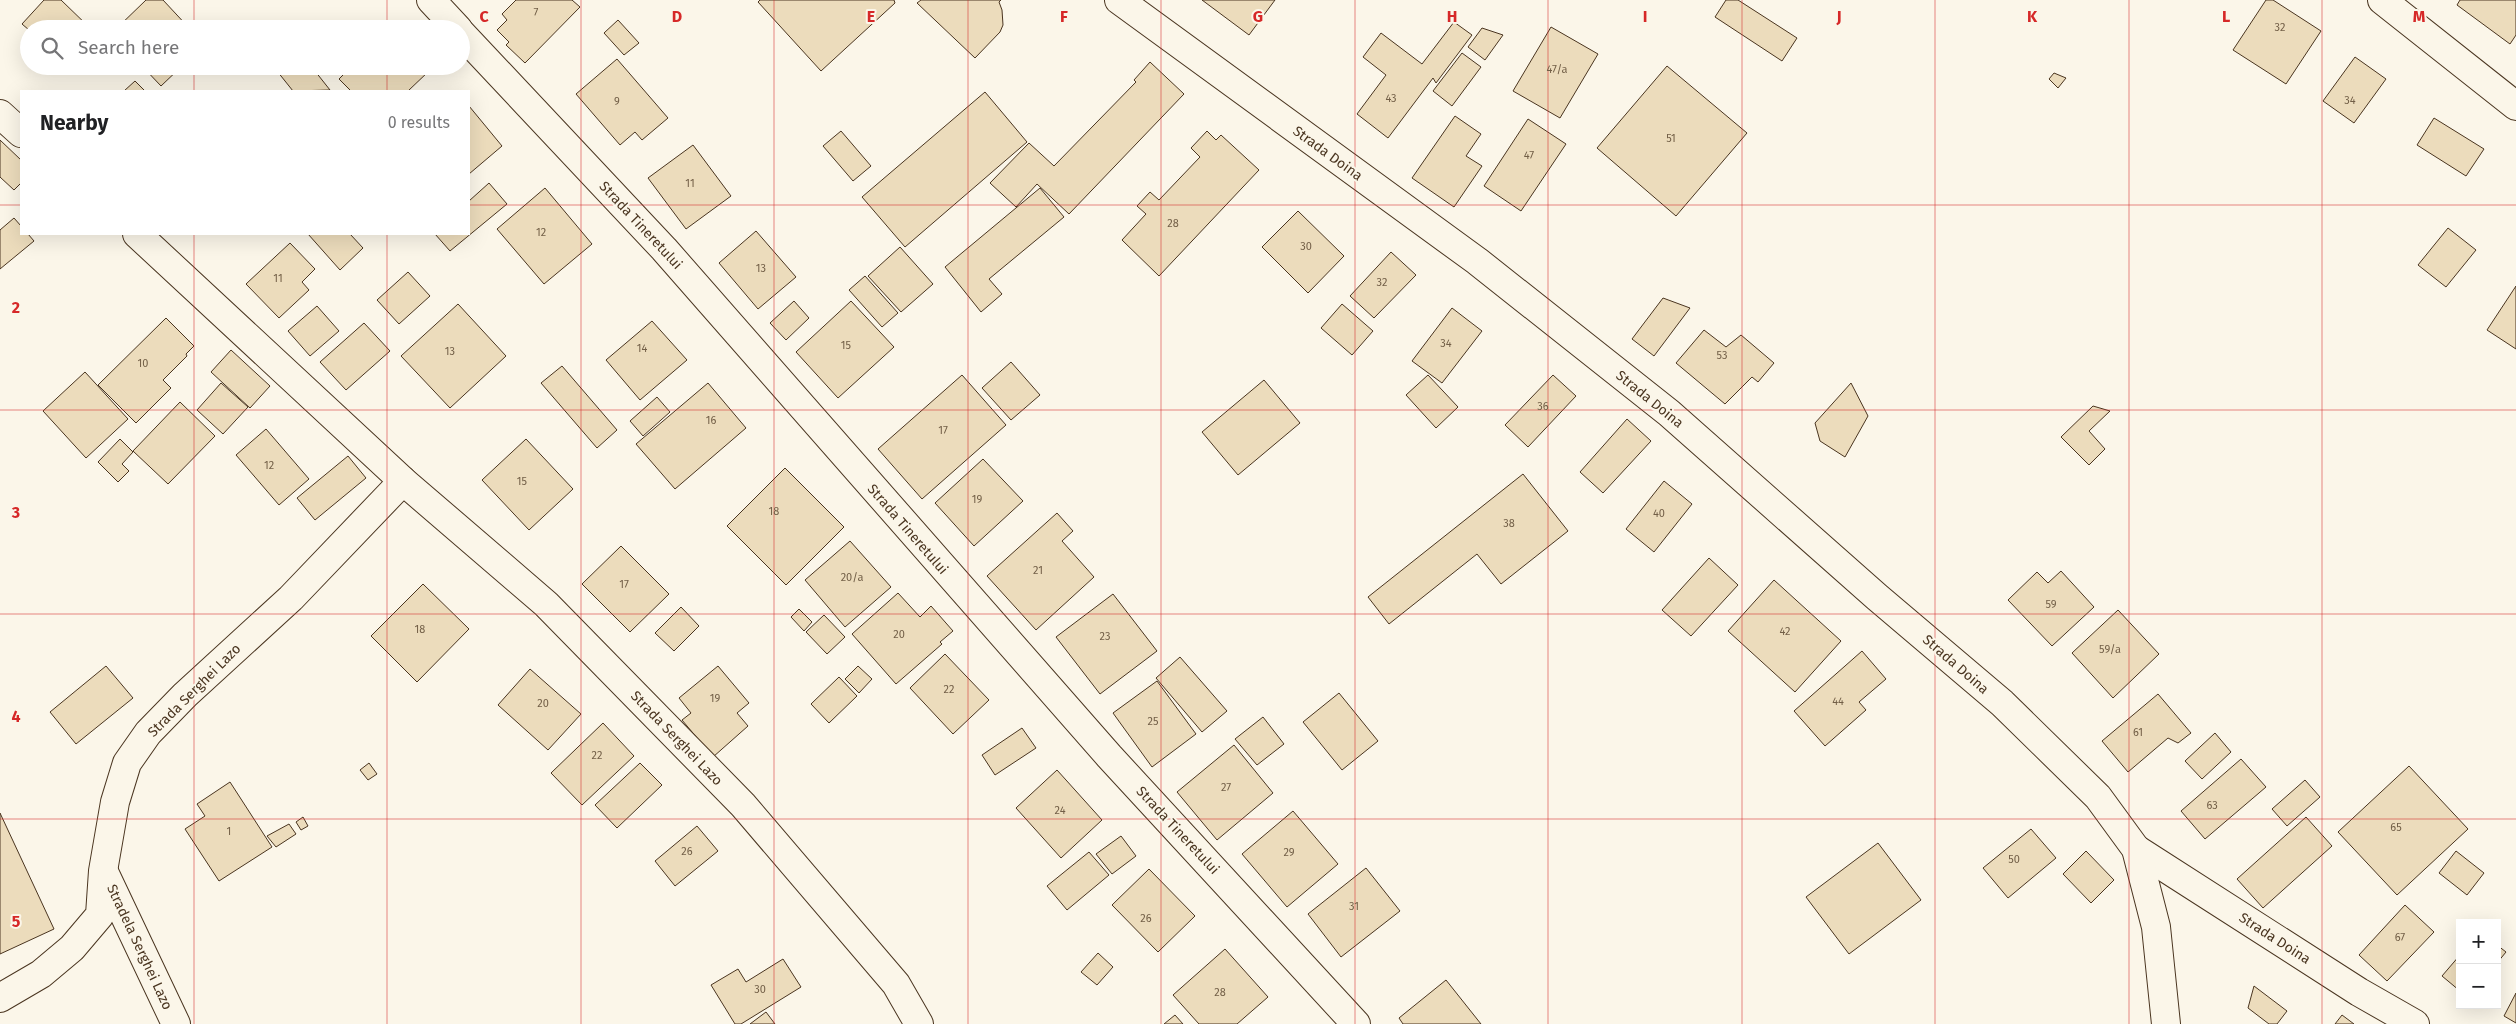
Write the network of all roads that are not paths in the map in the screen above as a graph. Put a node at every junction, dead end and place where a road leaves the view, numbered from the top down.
1 (431, 0) edge
2 (1119, 0) edge
3 (2382, 0) edge
4 (450, 20) edge
5 (470, 43) edge
6 (2516, 106) edge
7 (0, 114) edge
8 (20, 132) edge
9 (138, 235) edge
10 (403, 481) junction
11 (2136, 849) junction
12 (103, 871) junction
13 (0, 998) edge
14 (176, 1024) edge
15 (919, 1024) edge
16 (1356, 1024) edge
17 (2166, 1024) edge
18 (2415, 1024) edge

1 - 4 street
2 - 11 street, Strada Doina
3 - 6 street
5 - 16 street, Strada Tineretului
7 - 8 street
9 - 10 street, Strada Serghei Lazo
10 - 12 street, Strada Serghei Lazo
10 - 15 street, Strada Serghei Lazo
11 - 17 street, Strada Doina
11 - 18 street, Strada Doina
12 - 13 street, Strada Serghei Lazo
12 - 14 street, Stradela Serghei Lazo

